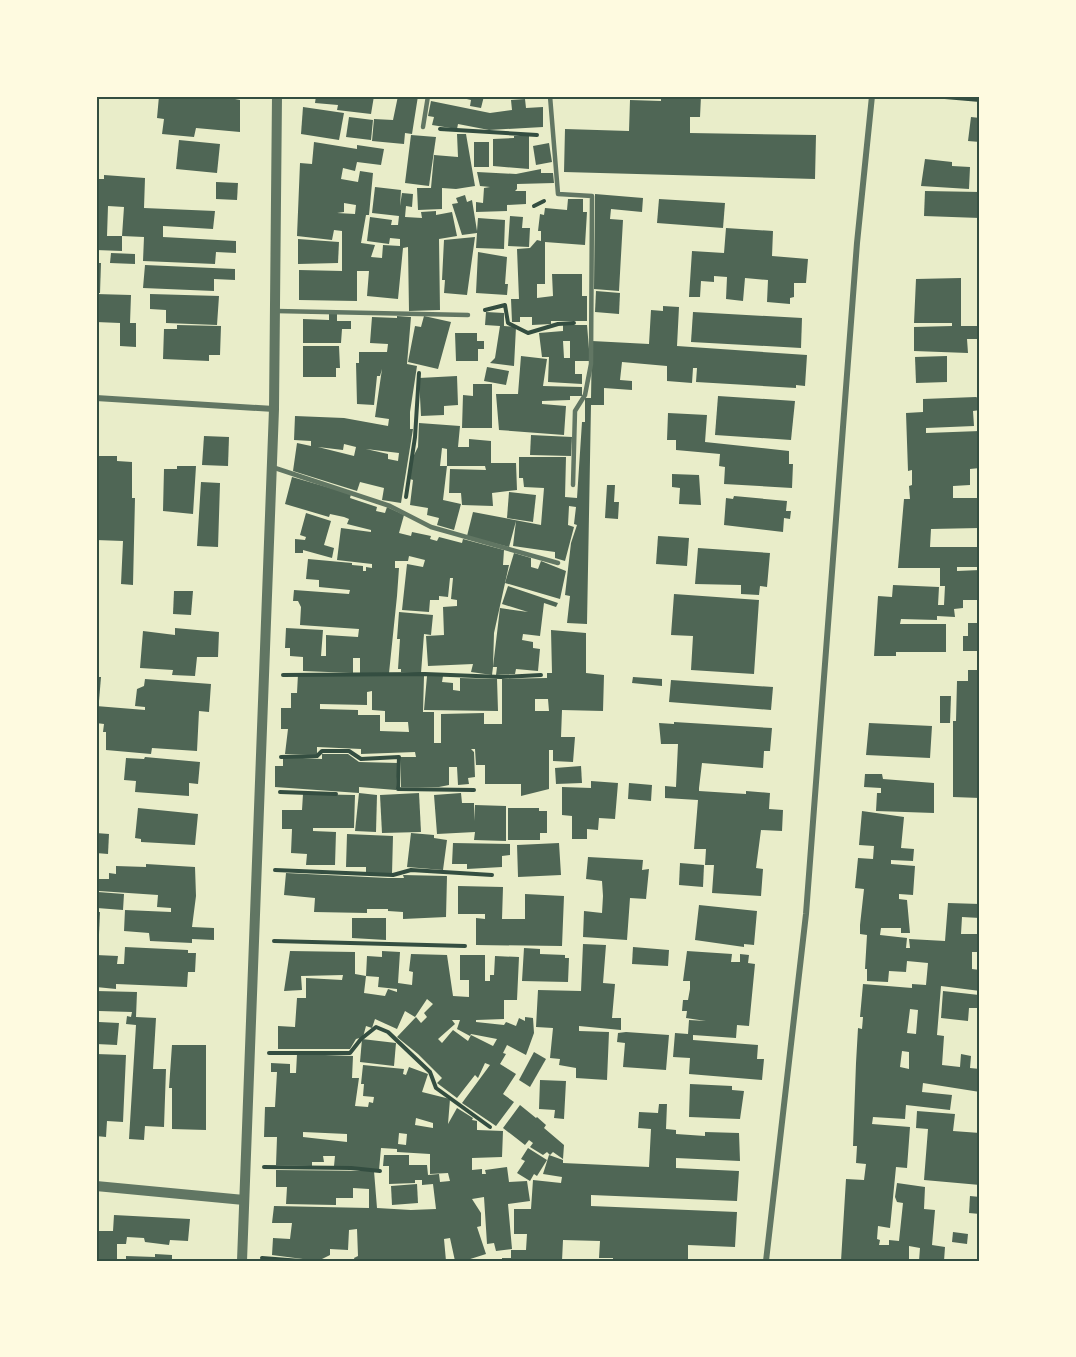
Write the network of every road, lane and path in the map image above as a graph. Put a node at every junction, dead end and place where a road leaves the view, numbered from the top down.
1 (277, 96) edge
2 (428, 96) edge
3 (550, 96) edge
4 (872, 96) edge
5 (933, 96) edge
6 (980, 99) edge
7 (423, 127) joint
8 (553, 135) junction
9 (275, 311) junction
10 (468, 315) joint
11 (590, 322) junction
12 (419, 373) dead end
13 (96, 398) edge
14 (274, 409) junction
15 (272, 467) junction
16 (573, 485) dead end
17 (404, 513) junction
18 (558, 563) dead end
19 (264, 675) junction
20 (541, 675) dead end
21 (261, 757) junction
22 (474, 790) dead end
23 (259, 792) junction
24 (336, 794) dead end
25 (256, 869) junction
26 (492, 875) dead end
27 (254, 941) junction
28 (465, 946) dead end
29 (249, 1052) junction
30 (490, 1127) dead end
31 (245, 1167) junction
32 (380, 1171) dead end
33 (96, 1186) edge
34 (244, 1200) junction
35 (242, 1259) edge
36 (301, 1261) edge
37 (766, 1261) edge

1 - 9 street
2 - 7 lane
3 - 8 lane
4 - 37 street
5 - 6 path
7 - 8 path
8 - 11 lane
9 - 10 lane
9 - 14 street
10 - 11 path
11 - 16 lane
12 - 17 path
13 - 14 street
14 - 15 street
15 - 17 lane
15 - 19 street
17 - 18 lane
19 - 20 path
19 - 21 street
21 - 22 path
21 - 23 street
23 - 24 path
23 - 25 street
25 - 26 path
25 - 27 street
27 - 28 path
27 - 29 street
29 - 30 path
29 - 31 street
31 - 32 path
31 - 34 street
33 - 34 street
34 - 35 street
35 - 36 path

